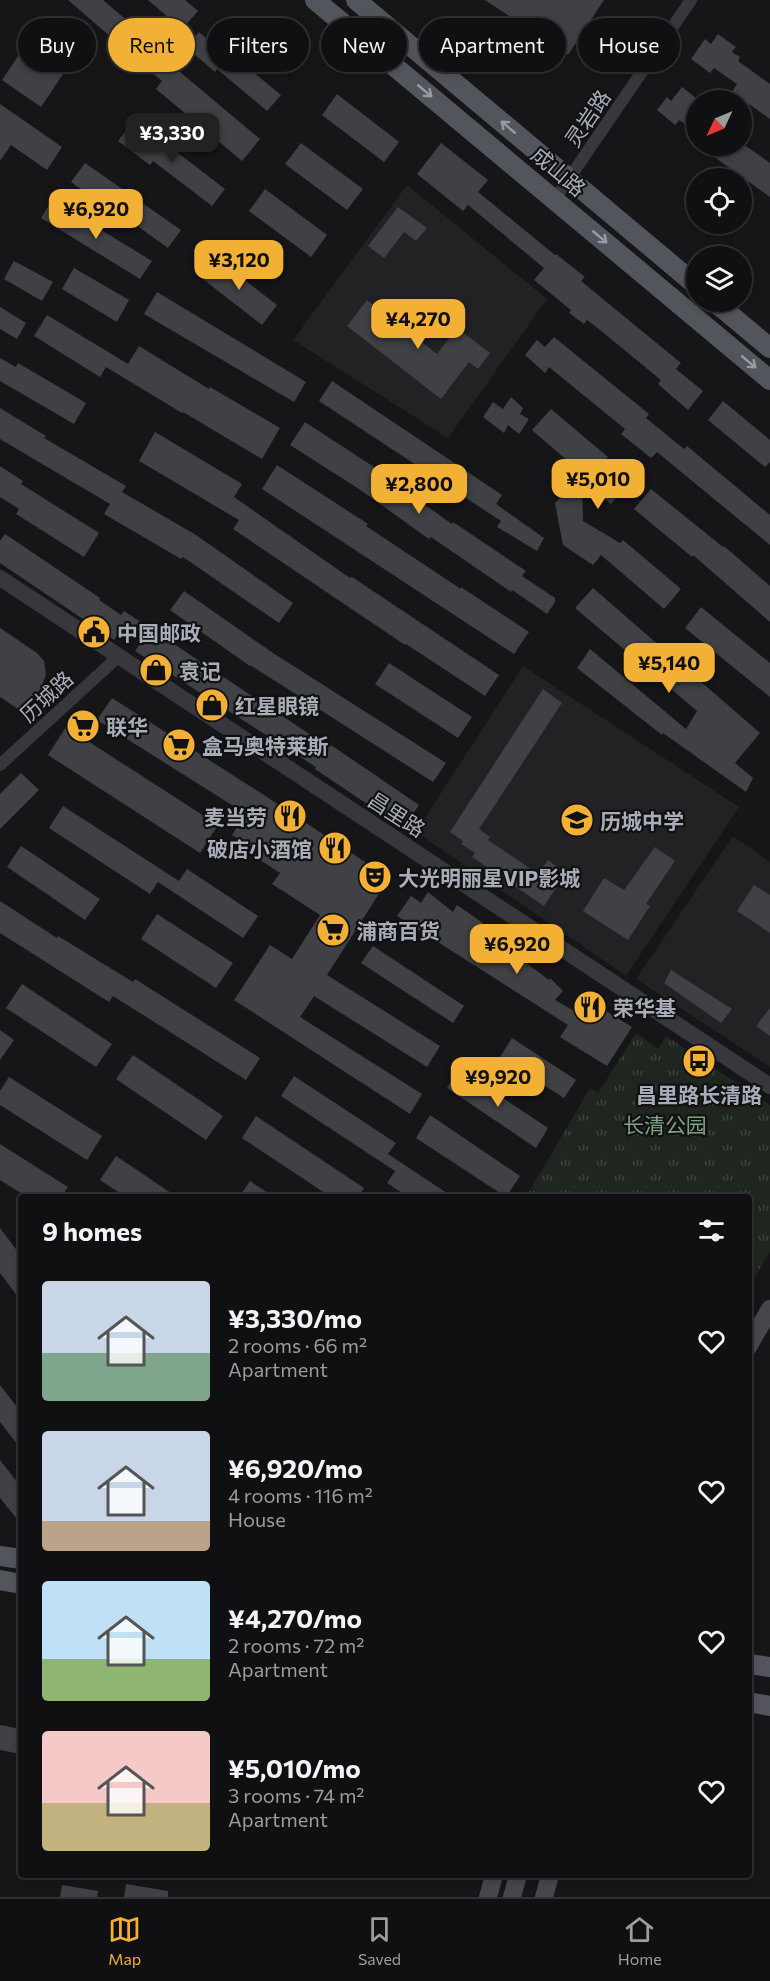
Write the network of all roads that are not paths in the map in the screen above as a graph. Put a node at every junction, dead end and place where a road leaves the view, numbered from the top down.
1 (315, 0) edge
2 (356, 0) edge
3 (692, 0) edge
4 (570, 178) junction
5 (555, 199) junction
6 (686, 277) edge
7 (727, 312) edge
8 (770, 348) edge
9 (770, 380) edge
10 (0, 578) edge
11 (119, 656) junction
12 (0, 765) edge
13 (770, 1086) edge
14 (770, 1309) edge
15 (752, 1340) edge
16 (0, 1556) edge
17 (18, 1559) edge
18 (0, 1580) edge
19 (18, 1583) edge
20 (752, 1665) edge
21 (770, 1667) edge
22 (752, 1703) edge
23 (770, 1706) edge
24 (493, 1878) edge
25 (517, 1878) edge
26 (549, 1878) edge
27 (488, 1897) edge
28 (512, 1897) edge
29 (544, 1897) edge

1 -> 5 main road, 成山路
4 -> 2 main road, 成山路
3 - 4 street, 灵岩路
4 - 5 street, 灵岩路
4 - 6 main road, 成山路
5 -> 9 main road, 成山路
7 - 8 main road
10 - 11 street, 昌里路
11 - 12 street, 历城路
11 - 13 street, 昌里路
14 - 15 main road
16 - 17 main road
18 - 19 main road
20 - 21 main road
22 - 23 main road
24 - 27 main road
25 - 28 main road
26 - 29 main road

